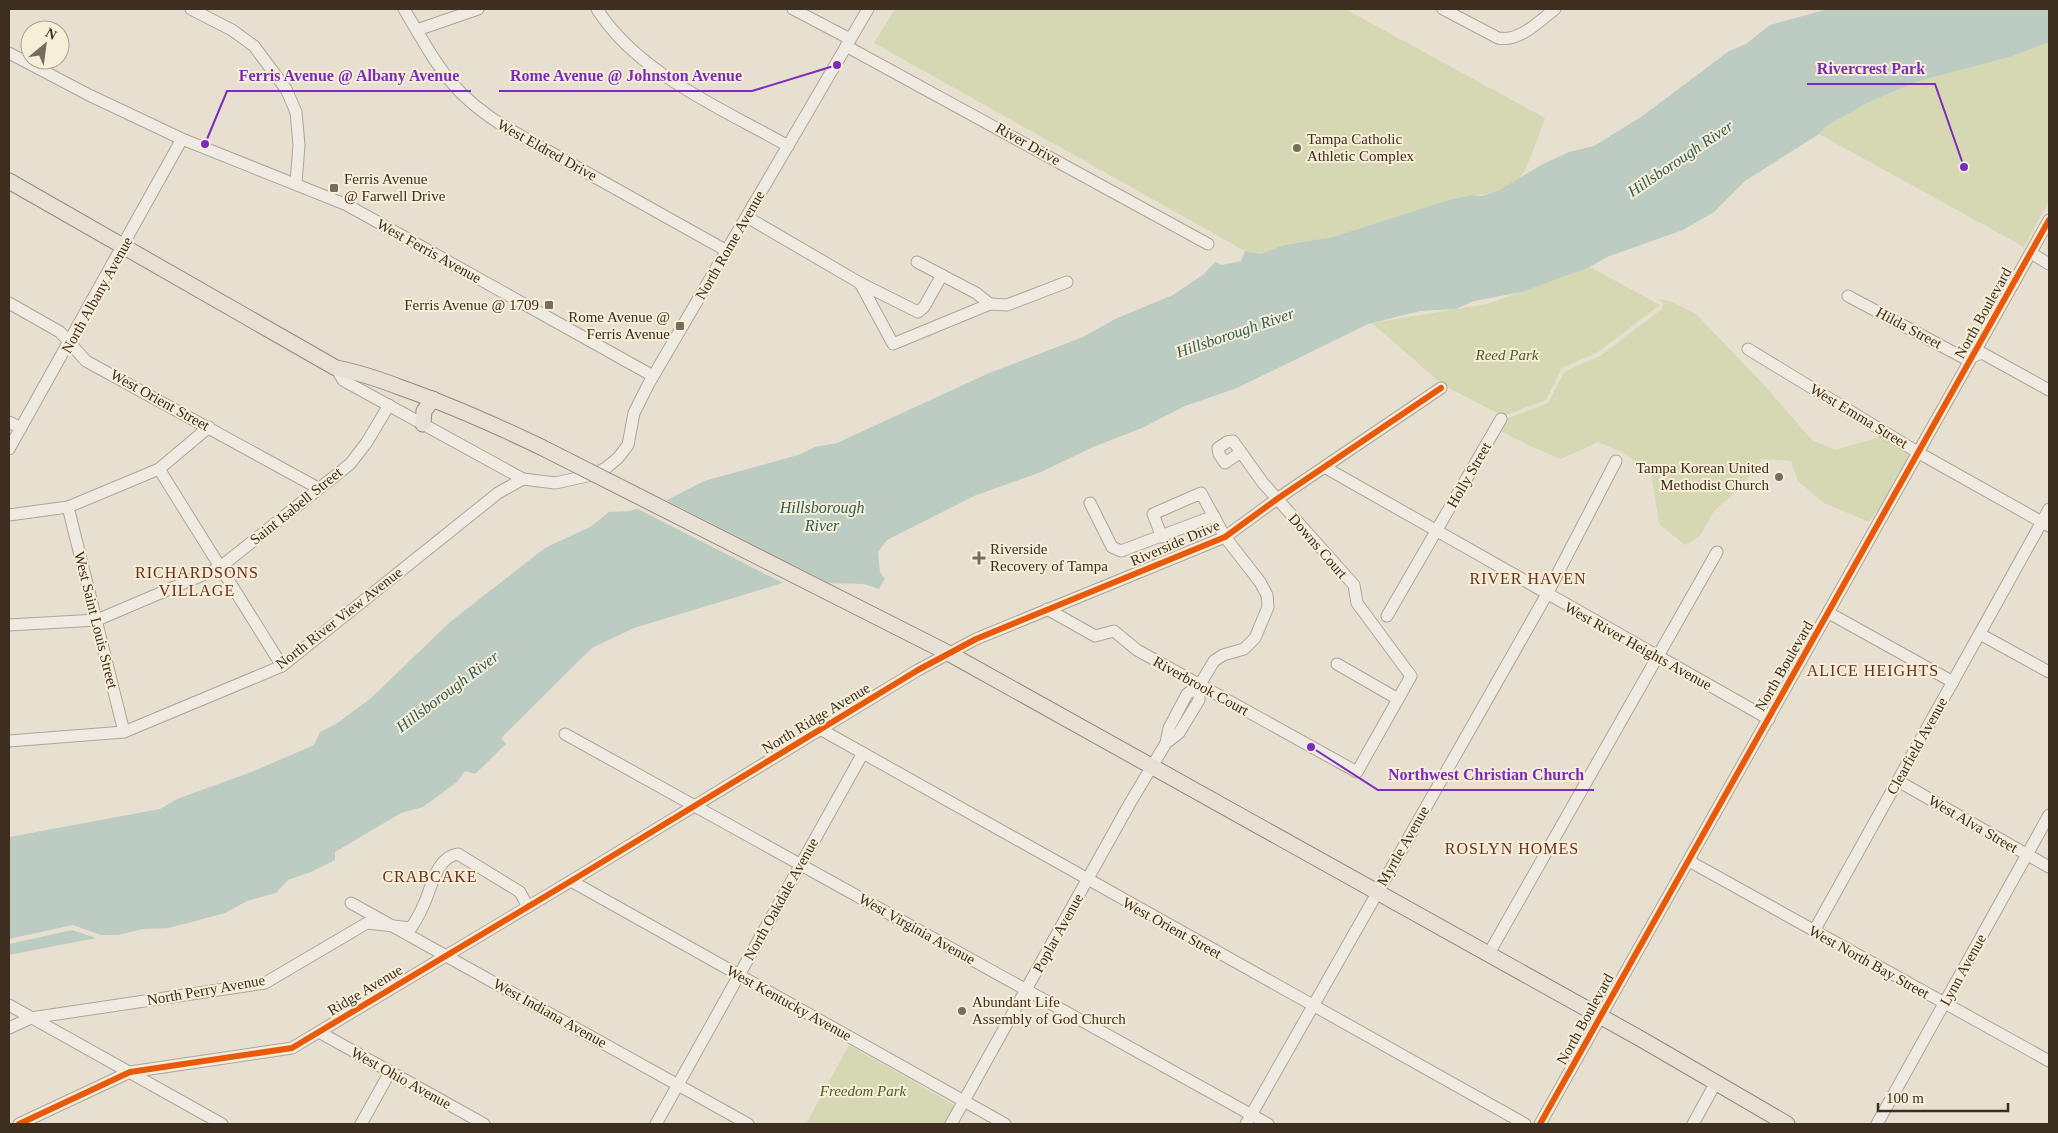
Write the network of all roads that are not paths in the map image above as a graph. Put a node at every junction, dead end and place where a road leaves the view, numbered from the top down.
1 (191, 9) edge
2 (404, 9) edge
3 (478, 9) edge
4 (597, 9) edge
5 (793, 9) edge
6 (868, 9) edge
7 (1443, 9) edge
8 (1555, 9) edge
9 (417, 30) junction
10 (848, 42) junction
11 (9, 53) edge
12 (182, 139) junction
13 (788, 146) junction
14 (9, 181) edge
15 (296, 183) junction
16 (746, 217) junction
17 (2049, 220) edge
18 (1208, 244) dead end
19 (124, 246) junction
20 (727, 251) junction
21 (2031, 253) junction
22 (917, 262) dead end
23 (2049, 264) edge
24 (942, 275) junction
25 (1067, 282) dead end
26 (860, 283) junction
27 (1848, 296) dead end
28 (9, 303) edge
29 (990, 304) junction
30 (70, 343) junction
31 (1748, 349) dead end
32 (1973, 356) junction
33 (336, 368) junction
34 (652, 376) junction
35 (1441, 388) dead end
36 (2049, 390) edge
37 (432, 399) junction
38 (389, 405) junction
39 (1501, 419) dead end
40 (9, 422) edge
41 (423, 424) junction
42 (209, 427) junction
43 (21, 428) junction
44 (9, 449) edge
45 (1241, 452) dead end
46 (1920, 453) junction
47 (1616, 461) dead end
48 (159, 468) junction
49 (1326, 468) junction
50 (523, 479) junction
51 (318, 488) junction
52 (1277, 499) junction
53 (1090, 503) dead end
54 (68, 507) junction
55 (2049, 509) edge
56 (9, 514) edge
57 (1214, 516) junction
58 (2046, 524) edge
59 (1436, 530) junction
60 (1162, 537) junction
61 (1225, 537) junction
62 (1716, 552) dead end
63 (220, 568) junction
64 (1547, 594) junction
65 (1046, 609) junction
66 (1829, 613) junction
67 (1387, 616) dead end
68 (97, 620) junction
69 (9, 625) edge
70 (1980, 634) junction
71 (950, 654) junction
72 (1657, 656) junction
73 (1336, 664) dead end
74 (282, 666) junction
75 (2049, 672) edge
76 (1953, 682) junction
77 (1199, 686) junction
78 (1398, 699) junction
79 (1769, 719) junction
80 (820, 729) junction
81 (124, 732) junction
82 (565, 734) dead end
83 (9, 741) edge
84 (863, 753) junction
85 (1152, 767) junction
86 (1357, 772) joint
87 (1898, 781) junction
88 (697, 806) junction
89 (2049, 815) edge
90 (2027, 855) junction
91 (1688, 861) junction
92 (800, 864) junction
93 (2049, 868) edge
94 (1088, 880) junction
95 (571, 882) junction
96 (1377, 892) junction
97 (351, 903) dead end
98 (528, 907) junction
99 (392, 926) junction
100 (1814, 931) junction
101 (1488, 954) junction
102 (446, 955) junction
103 (739, 975) junction
104 (1026, 990) junction
105 (1944, 1004) junction
106 (9, 1005) edge
107 (1312, 1006) junction
108 (1601, 1017) junction
109 (31, 1018) junction
110 (9, 1028) edge
111 (319, 1032) junction
112 (2049, 1062) edge
113 (130, 1072) junction
114 (390, 1072) junction
115 (1715, 1084) junction
116 (678, 1085) junction
117 (964, 1101) junction
118 (1249, 1120) edge
119 (19, 1124) edge
120 (222, 1124) edge
121 (361, 1124) edge
122 (484, 1124) edge
123 (656, 1124) edge
124 (748, 1124) edge
125 (951, 1124) edge
126 (1005, 1124) edge
127 (1268, 1124) edge
128 (1525, 1124) edge
129 (1540, 1124) edge
130 (1693, 1124) edge
131 (1787, 1124) edge
132 (1877, 1124) edge

1 - 15 street
2 - 9 street, West Eldred Drive
3 - 9 street
4 - 13 street
5 - 10 street, River Drive
6 - 10 street, North Rome Avenue
7 - 8 street
9 - 20 street, West Eldred Drive
10 - 13 street, North Rome Avenue
10 - 18 street, River Drive
11 - 12 street, West Ferris Avenue
12 - 15 street, West Ferris Avenue
12 - 19 street, North Albany Avenue
13 - 16 street, North Rome Avenue
14 - 19 main road
15 - 34 street, West Ferris Avenue
16 - 20 street, North Rome Avenue
16 - 26 street
17 - 21 street, North Boulevard
19 - 30 street, North Albany Avenue
19 - 33 main road
20 - 34 street, North Rome Avenue
21 - 23 street
21 - 32 street, North Boulevard
22 - 24 street
24 - 26 street
24 - 29 street
25 - 29 street
26 - 29 street
27 - 32 street, Hilda Street
28 - 30 street, West Orient Street
30 - 42 street, West Orient Street
30 - 43 street, North Albany Avenue
31 - 46 street, West Emma Street
32 - 36 street, Hilda Street
32 - 46 street, North Boulevard
33 - 37 main road
33 - 38 street
34 - 50 street, North Rome Avenue
35 - 49 street, Riverside Drive
37 - 41 main road
37 - 71 main road, bridge
38 - 41 street
38 - 51 street, Saint Isabell Street
39 - 59 street, Holly Street
40 - 43 street
41 - 50 street
42 - 48 street
42 - 51 street, West Orient Street
43 - 44 street, North Albany Avenue
45 - 52 street
46 - 58 street, West Emma Street
46 - 66 street, North Boulevard
47 - 64 street, Myrtle Avenue
48 - 54 street
48 - 63 street
49 - 52 street, Riverside Drive
49 - 59 street, West River Heights Avenue
50 - 74 street, North River View Avenue
51 - 63 street, Saint Isabell Street
52 - 61 street, Riverside Drive
52 - 78 street, Downs Court
53 - 60 street
54 - 56 street
54 - 68 street, West Saint Louis Street
55 - 58 street, Clearfield Avenue
57 - 60 street
57 - 60 street, Poplar Avenue
57 - 61 street, Poplar Avenue
58 - 70 street, Clearfield Avenue
59 - 64 street, West River Heights Avenue
59 - 67 street, Holly Street
61 - 65 street, Riverside Drive
61 - 77 street, Poplar Avenue
62 - 72 street
63 - 68 street, Saint Isabell Street
63 - 74 street
64 - 72 street, West River Heights Avenue
64 - 96 street, Myrtle Avenue
65 - 71 street, Riverside Drive
65 - 77 street, Riverbrook Court
66 - 76 street
66 - 79 street, North Boulevard
68 - 69 street, Saint Isabell Street
68 - 81 street, West Saint Louis Street
70 - 75 street
70 - 76 street, Clearfield Avenue
71 - 80 street, North Ridge Avenue
71 - 85 main road
72 - 79 street, West River Heights Avenue
72 - 101 street
73 - 78 street
74 - 81 street, North River View Avenue
76 - 87 street, Clearfield Avenue
77 - 85 street, Poplar Avenue
77 - 86 street, Riverbrook Court
78 - 86 street, Downs Court
79 - 91 street, North Boulevard
80 - 84 street, West Orient Street
80 - 88 street, North Ridge Avenue
81 - 83 street, North River View Avenue
82 - 88 street, West Virginia Avenue
84 - 92 street, North Oakdale Avenue
84 - 94 street, West Orient Street
85 - 94 street, Poplar Avenue
85 - 96 main road
87 - 90 street, West Alva Street
87 - 100 street, Clearfield Avenue
88 - 92 street, West Virginia Avenue
88 - 95 street, Ridge Avenue
89 - 90 street, Lynn Avenue
90 - 93 street, West Alva Street
90 - 105 street, Lynn Avenue
91 - 100 street, West North Bay Street
91 - 108 street, North Boulevard
92 - 103 street, North Oakdale Avenue
92 - 104 street, West Virginia Avenue
94 - 104 street, Poplar Avenue
94 - 107 street, West Orient Street
95 - 98 street, Ridge Avenue
95 - 103 street, West Kentucky Avenue
96 - 101 main road
96 - 107 street, Myrtle Avenue
97 - 99 street, West Indiana Avenue
98 - 99 street
98 - 102 street, Ridge Avenue
99 - 102 street, West Indiana Avenue
99 - 109 street, North Perry Avenue
100 - 105 street, West North Bay Street
101 - 108 main road
102 - 111 street, Ridge Avenue
102 - 116 street, West Indiana Avenue
103 - 116 street, North Oakdale Avenue
103 - 117 street, West Kentucky Avenue
104 - 117 street, Poplar Avenue
104 - 118 street, West Virginia Avenue
105 - 112 street, West North Bay Street
105 - 132 street, Lynn Avenue
106 - 109 street
107 - 118 street, Myrtle Avenue
107 - 128 street, West Orient Street
108 - 115 main road
108 - 129 street, North Boulevard
109 - 110 street, North Perry Avenue
109 - 113 street
111 - 113 street, Ridge Avenue
111 - 114 street, West Ohio Avenue
113 - 119 street, Ridge Avenue
113 - 120 street
114 - 121 street
114 - 122 street, West Ohio Avenue
115 - 130 street
115 - 131 main road
116 - 123 street, North Oakdale Avenue
116 - 124 street, West Indiana Avenue
117 - 125 street, Poplar Avenue
117 - 126 street, West Kentucky Avenue
118 - 127 street, West Virginia Avenue

